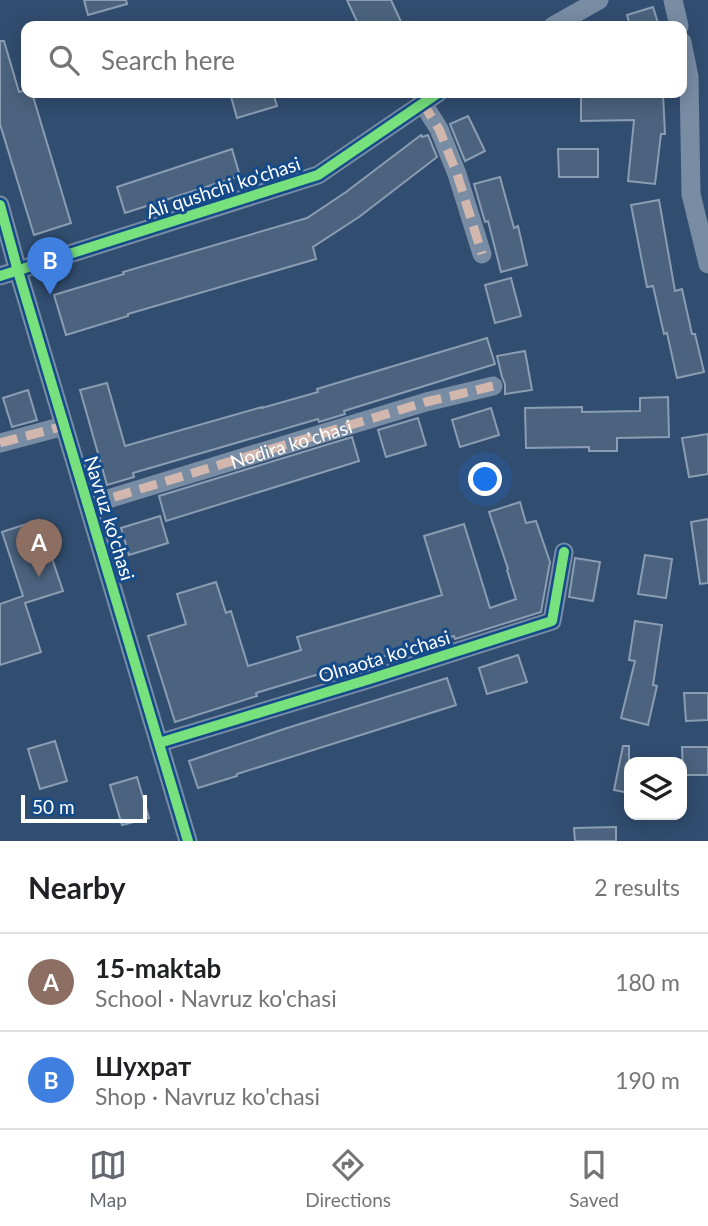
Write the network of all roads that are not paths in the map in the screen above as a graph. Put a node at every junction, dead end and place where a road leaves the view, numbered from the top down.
1 (599, 0) edge
2 (673, 0) edge
3 (562, 21) edge
4 (677, 21) edge
5 (687, 67) edge
6 (429, 98) edge
7 (430, 98) edge
8 (0, 205) edge
9 (482, 254) dead end
10 (708, 264) edge
11 (9, 273) edge
12 (493, 386) dead end
13 (64, 426) junction
14 (0, 443) edge
15 (88, 505) junction
16 (564, 552) dead end
17 (159, 743) junction
18 (188, 841) edge

1 - 3 street
2 - 4 street
5 - 10 street
6 - 11 street, Ali qushchi ko'chasi
7 - 9 street
8 - 11 street, Navruz ko'chasi
11 - 13 street, Navruz ko'chasi
12 - 15 street, Nodira ko'chasi
13 - 14 street
13 - 15 street, Navruz ko'chasi
15 - 17 street, Navruz ko'chasi
16 - 17 street, Olnaota ko'chasi
17 - 18 street, Navruz ko'chasi

